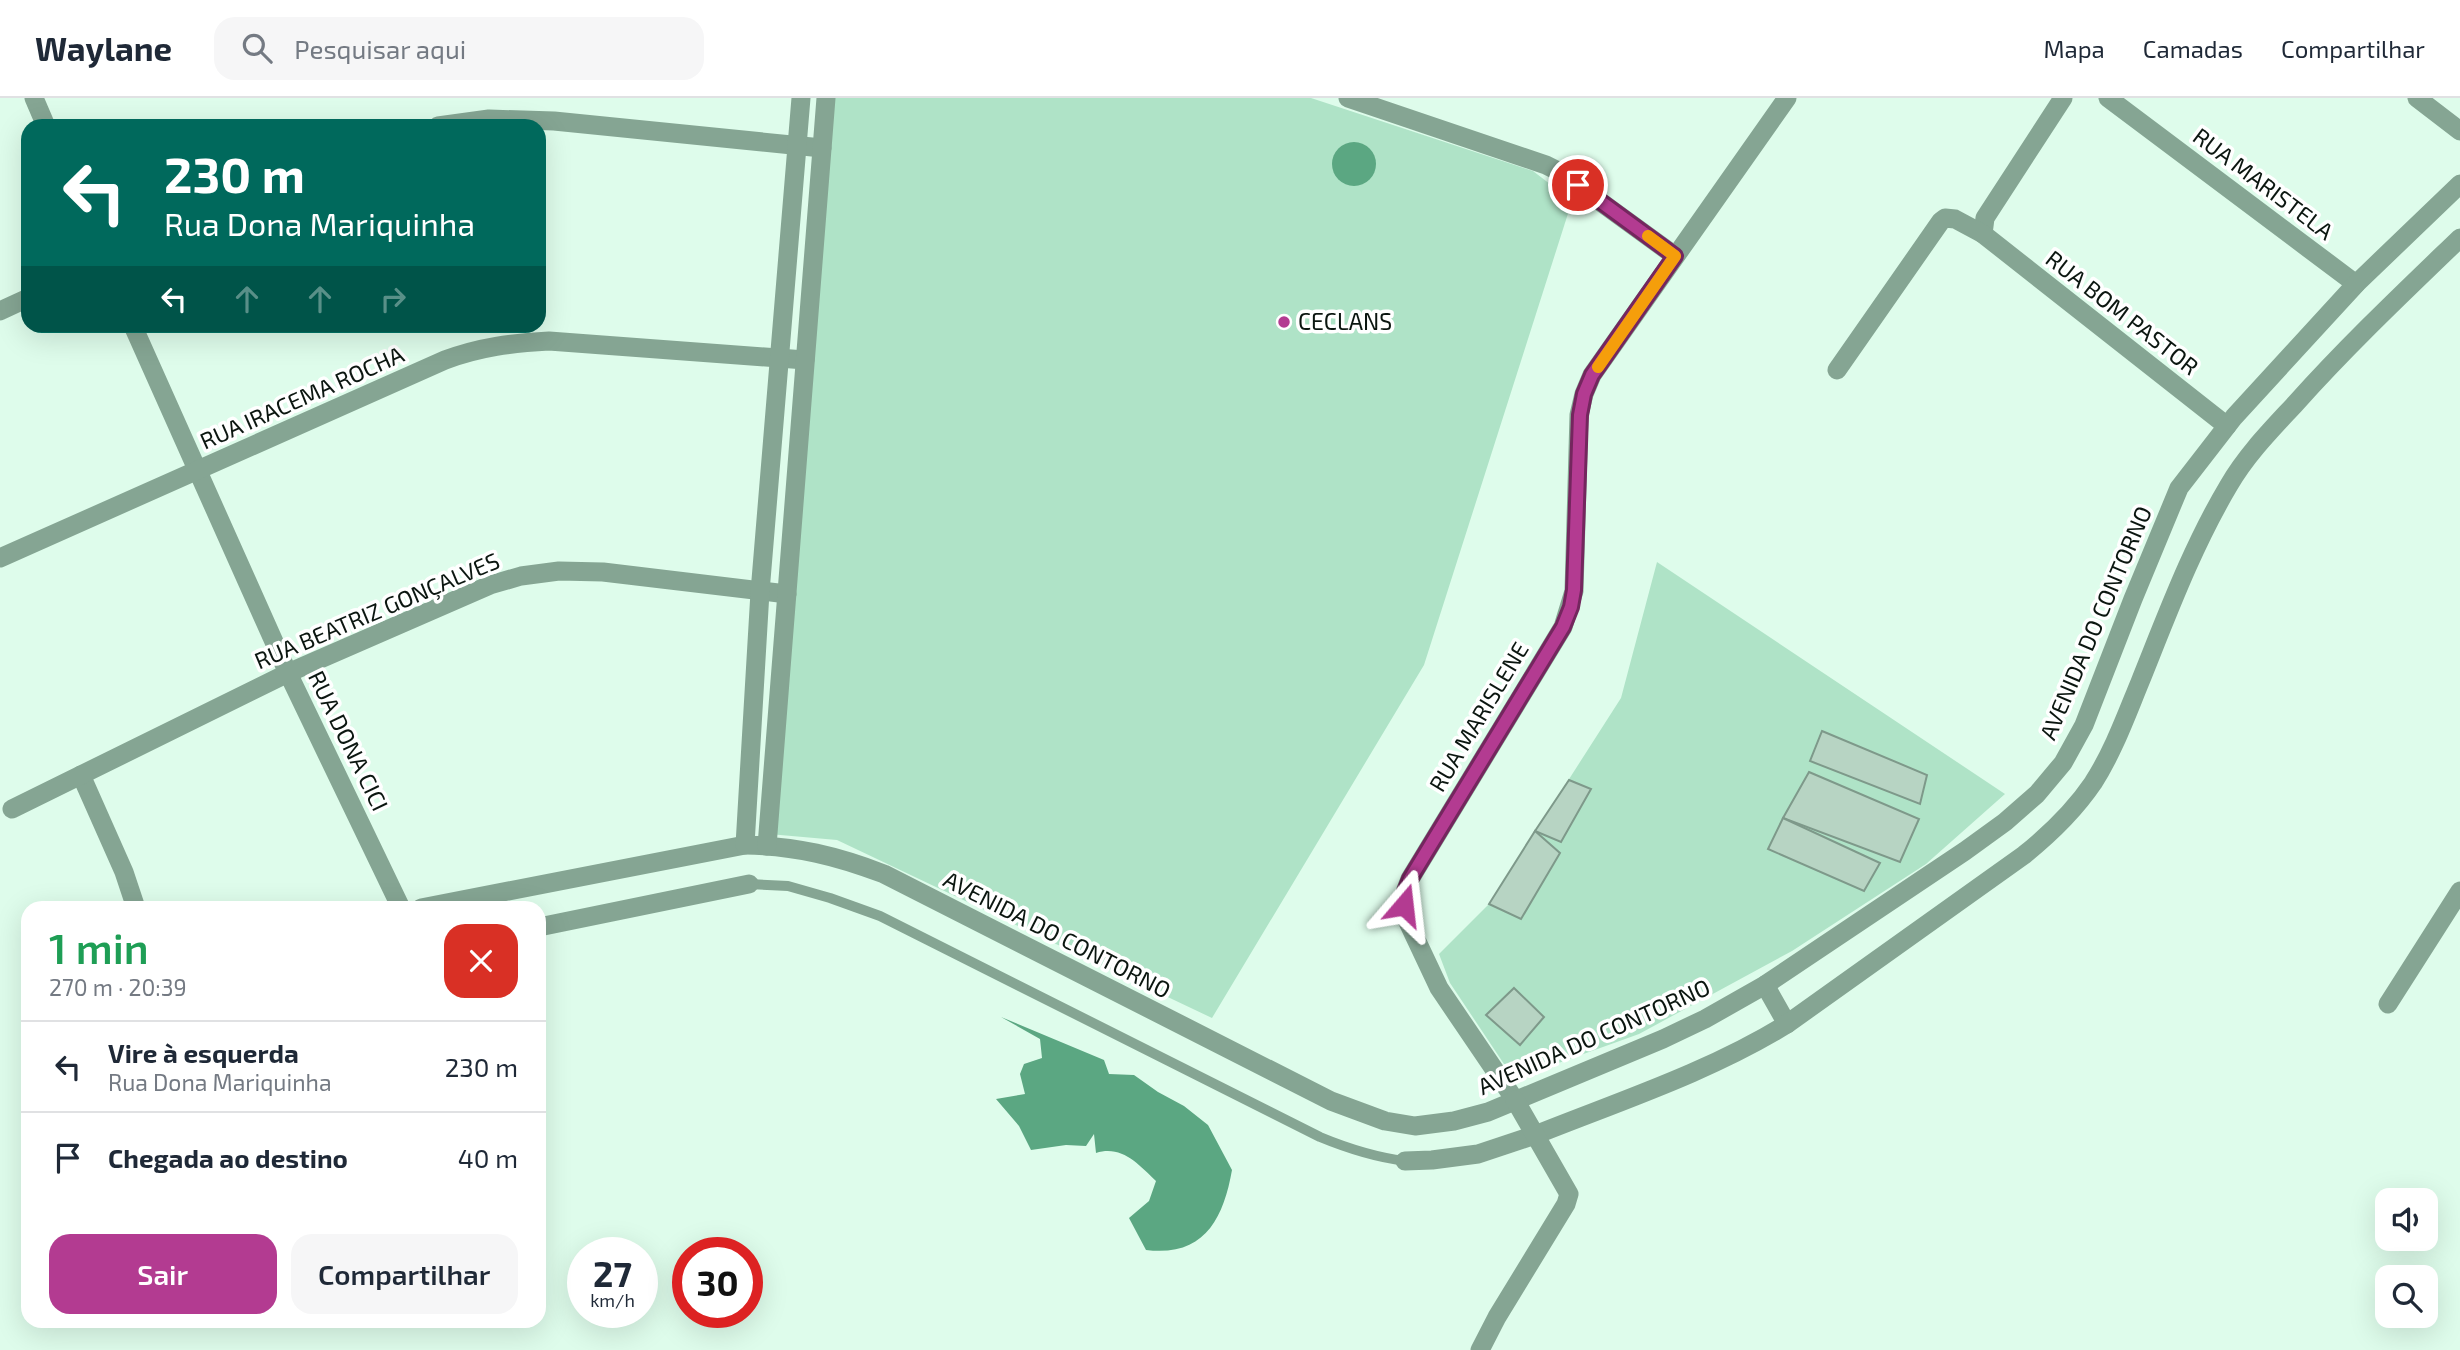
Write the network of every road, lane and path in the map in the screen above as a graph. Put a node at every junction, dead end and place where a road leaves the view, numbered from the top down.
1 (34, 98) edge
2 (801, 98) edge
3 (826, 98) edge
4 (1348, 98) edge
5 (1787, 98) edge
6 (2063, 98) edge
7 (2108, 98) edge
8 (2417, 98) edge
9 (43, 119) edge
10 (546, 121) edge
11 (2460, 131) edge
12 (797, 147) junction
13 (822, 148) junction
14 (2460, 184) edge
15 (1985, 237) junction
16 (2460, 238) edge
17 (1675, 256) junction
18 (2356, 284) junction
19 (21, 301) edge
20 (0, 311) edge
21 (136, 333) edge
22 (780, 359) junction
23 (805, 360) junction
24 (1837, 370) dead end
25 (2227, 426) junction
26 (198, 472) junction
27 (0, 558) edge
28 (760, 592) junction
29 (787, 594) junction
30 (288, 673) junction
31 (81, 775) junction
32 (12, 809) dead end
33 (745, 845) junction
34 (767, 845) junction
35 (749, 884) joint
36 (2460, 891) edge
37 (134, 901) edge
38 (398, 901) edge
39 (457, 901) edge
40 (546, 926) edge
41 (1765, 985) junction
42 (2388, 1004) dead end
43 (1787, 1024) junction
44 (1515, 1100) junction
45 (1535, 1135) junction
46 (1405, 1161) joint
47 (1480, 1350) edge

1 - 9 street
2 - 12 street
3 - 13 street
4 - 17 street
5 - 17 street, RUA MARISLENE
6 - 15 street
7 - 18 street, RUA MARISTELA
8 - 11 street
10 - 12 street
12 - 13 street
12 - 22 street
13 - 23 street
14 - 18 street, AVENIDA DO CONTORNO
15 - 24 street, RUA BOM PASTOR
15 - 25 street, RUA BOM PASTOR
16 - 43 street
17 - 44 street, RUA MARISLENE
18 - 25 street, AVENIDA DO CONTORNO
19 - 20 street
21 - 26 street, RUA DONA CICI
22 - 23 street, RUA IRACEMA ROCHA
22 - 26 street, RUA IRACEMA ROCHA
22 - 28 street
23 - 29 street
25 - 41 street, AVENIDA DO CONTORNO
26 - 27 street, RUA IRACEMA ROCHA
26 - 30 street, RUA DONA CICI
28 - 29 street, RUA BEATRIZ GONÇALVES
28 - 30 street, RUA BEATRIZ GONÇALVES
28 - 33 street
29 - 34 street
30 - 31 street, RUA BEATRIZ GONÇALVES
30 - 38 street, RUA DONA CICI
31 - 32 street, RUA BEATRIZ GONÇALVES
31 - 37 street
33 - 34 street, AVENIDA DO CONTORNO
33 - 39 street, AVENIDA DO CONTORNO
34 - 44 street, AVENIDA DO CONTORNO
35 - 40 street
35 - 46 lane
36 - 42 street
41 - 43 street
41 - 44 street, AVENIDA DO CONTORNO
43 - 45 street
44 - 45 street, RUA MARISLENE
45 - 46 street
45 - 47 street, RUA MARISLENE

